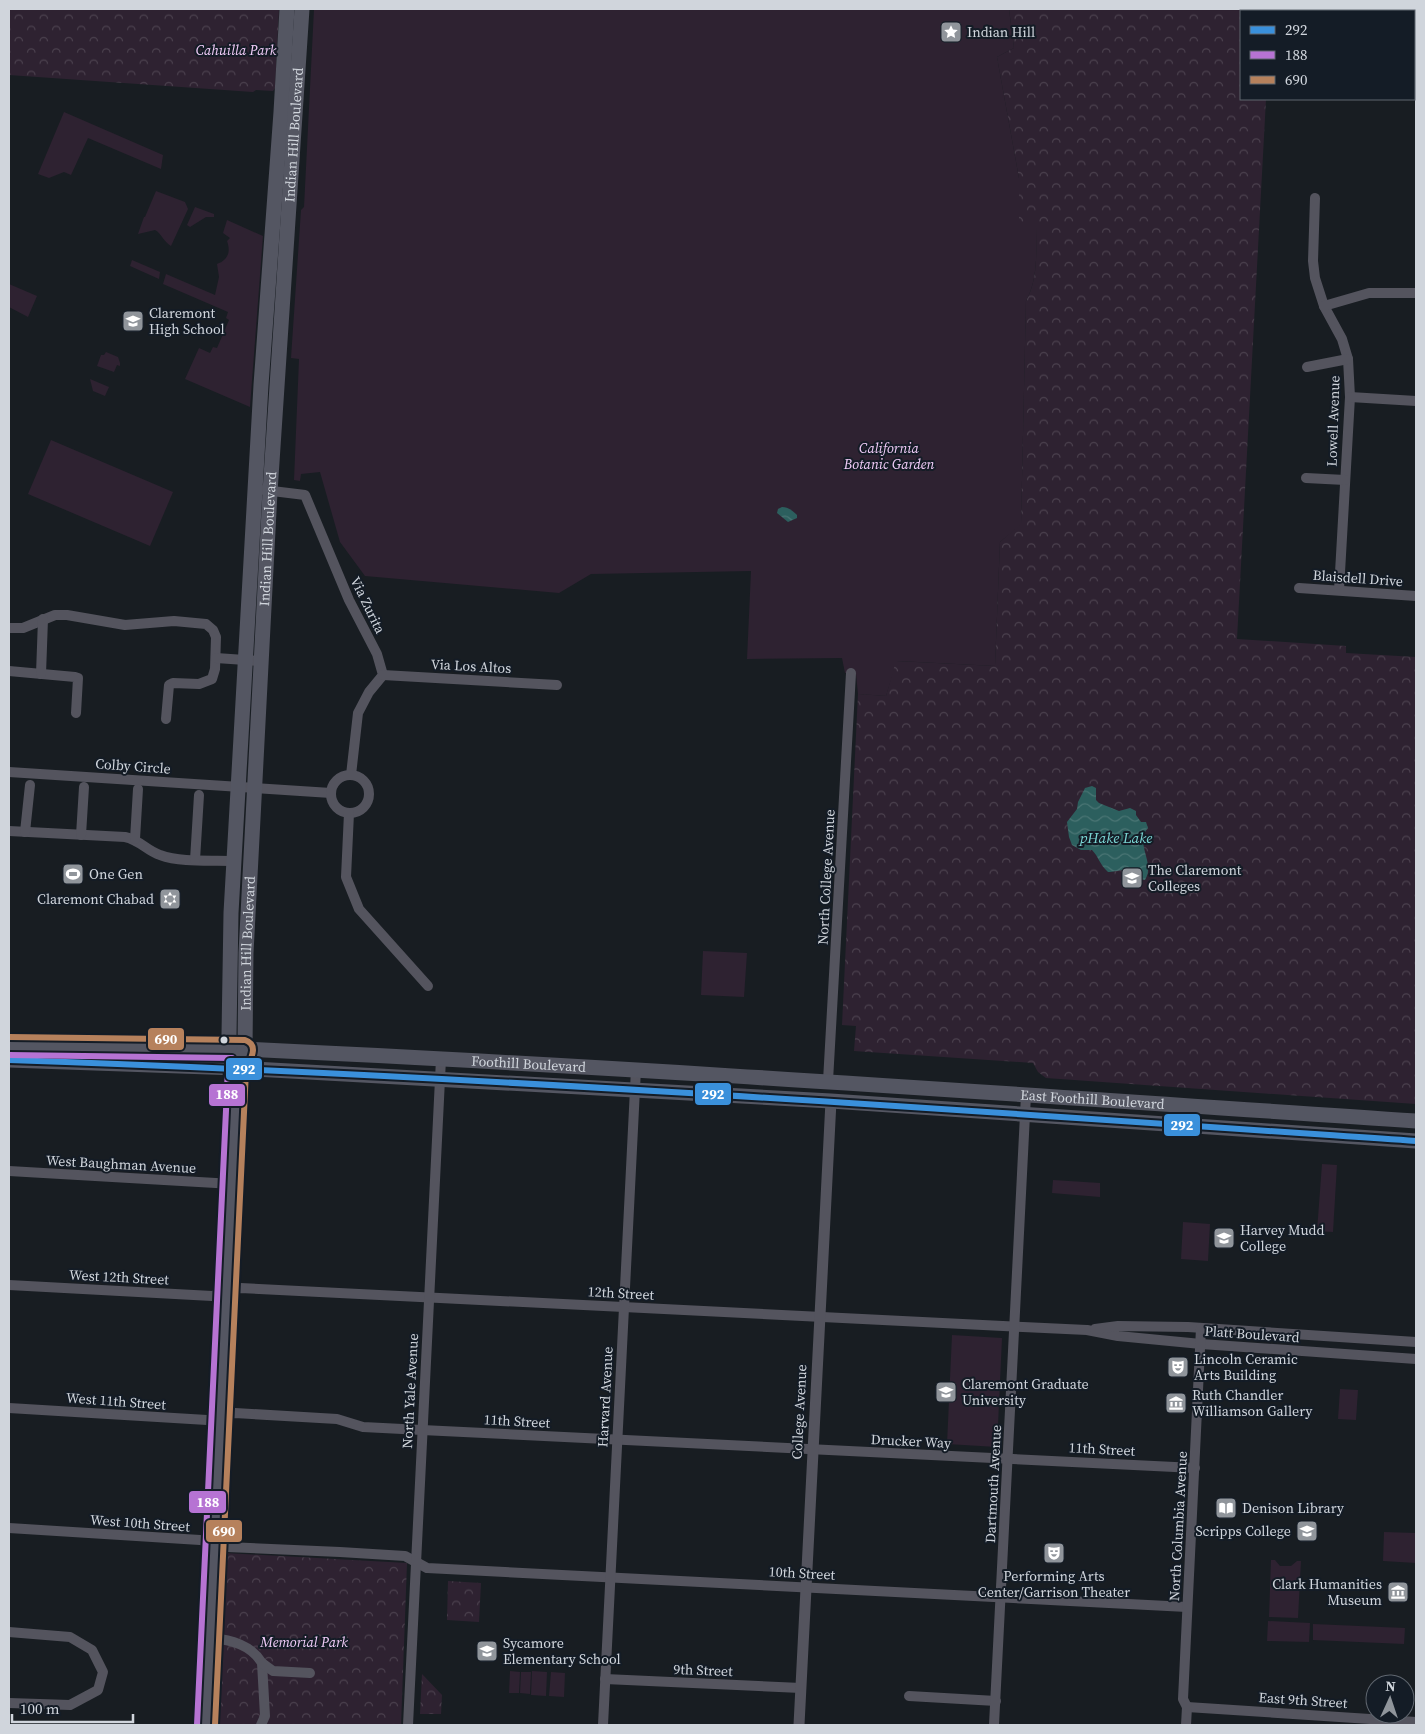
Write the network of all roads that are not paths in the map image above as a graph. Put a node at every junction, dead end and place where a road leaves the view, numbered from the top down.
1 (287, 9) edge
2 (302, 9) edge
3 (1315, 198) dead end
4 (1416, 294) edge
5 (1324, 306) junction
6 (1348, 360) junction
7 (1307, 367) dead end
8 (1350, 397) junction
9 (1416, 401) edge
10 (1306, 478) dead end
11 (1345, 480) junction
12 (262, 489) junction
13 (1299, 588) dead end
14 (1340, 590) junction
15 (1416, 596) edge
16 (43, 619) junction
17 (9, 628) edge
18 (216, 658) junction
19 (254, 661) junction
20 (9, 672) edge
21 (851, 673) dead end
22 (41, 674) junction
23 (384, 675) junction
24 (557, 685) dead end
25 (76, 713) dead end
26 (166, 719) dead end
27 (9, 772) edge
28 (351, 775) junction
29 (30, 785) dead end
30 (238, 787) junction
31 (84, 788) dead end
32 (255, 788) junction
33 (138, 789) dead end
34 (331, 793) junction
35 (199, 795) dead end
36 (349, 813) junction
37 (9, 831) edge
38 (25, 832) junction
39 (81, 835) junction
40 (135, 839) junction
41 (196, 860) junction
42 (234, 862) junction
43 (428, 986) dead end
44 (9, 1046) edge
45 (229, 1049) junction
46 (245, 1049) junction
47 (441, 1059) junction
48 (9, 1060) edge
49 (237, 1068) junction
50 (636, 1069) junction
51 (441, 1080) junction
52 (828, 1081) junction
53 (894, 1086) junction
54 (635, 1090) junction
55 (1026, 1095) junction
56 (771, 1098) junction
57 (831, 1101) junction
58 (1026, 1114) junction
59 (1416, 1120) edge
60 (1416, 1141) edge
61 (9, 1171) edge
62 (232, 1184) junction
63 (9, 1285) edge
64 (228, 1292) junction
65 (429, 1297) junction
66 (624, 1306) junction
67 (819, 1317) junction
68 (1014, 1326) junction
69 (1201, 1328) junction
70 (1087, 1330) junction
71 (1416, 1342) edge
72 (1201, 1344) junction
73 (1416, 1359) edge
74 (9, 1408) edge
75 (221, 1416) junction
76 (422, 1430) junction
77 (617, 1440) junction
78 (812, 1449) junction
79 (1008, 1458) junction
80 (1195, 1468) junction
81 (9, 1528) edge
82 (214, 1544) junction
83 (416, 1563) junction
84 (610, 1577) junction
85 (805, 1587) junction
86 (1000, 1598) junction
87 (1188, 1607) junction
88 (9, 1632) edge
89 (211, 1638) junction
90 (262, 1664) junction
91 (310, 1673) dead end
92 (605, 1679) junction
93 (801, 1688) junction
94 (909, 1696) dead end
95 (996, 1700) junction
96 (9, 1704) edge
97 (1187, 1707) junction
98 (1416, 1722) edge
99 (206, 1725) edge
100 (260, 1725) edge
101 (408, 1725) edge
102 (603, 1725) edge
103 (799, 1725) edge
104 (994, 1725) edge
105 (1186, 1725) edge

1 - 12 main road, Indian Hill Boulevard
2 - 12 main road, Indian Hill Boulevard
3 - 5 street, Lowell Avenue
4 - 5 street
5 - 6 street, Lowell Avenue
6 - 7 street
6 - 8 street, Lowell Avenue
8 - 9 street
8 - 11 street, Lowell Avenue
10 - 11 street
11 - 14 street, Lowell Avenue
12 - 19 main road, Indian Hill Boulevard
12 - 23 street, Via Zurita
13 - 14 street, Blaisdell Drive
14 - 15 street, Blaisdell Drive
16 - 17 street
16 - 18 street
16 - 22 street
18 - 19 street
18 - 26 street
19 - 30 main road, Indian Hill Boulevard
19 - 32 main road, Indian Hill Boulevard
20 - 22 street
21 - 52 street, North College Avenue
22 - 25 street
23 - 24 street, Via Los Altos
23 - 28 street
27 - 30 street, Colby Circle
28 - 34 street
28 - 36 street
29 - 38 street
30 - 32 street, Colby Circle
30 - 42 main road, Indian Hill Boulevard
31 - 39 street
32 - 34 street, Colby Circle
32 - 46 main road, Indian Hill Boulevard
33 - 40 street
34 - 36 street
35 - 41 street
36 - 43 street
37 - 38 street
38 - 39 street
39 - 40 street
40 - 41 street
41 - 42 street
42 - 45 main road, Indian Hill Boulevard
44 - 45 main road, Foothill Boulevard
45 - 46 main road, Foothill Boulevard
45 - 49 main road, Indian Hill Boulevard
46 - 47 main road, Foothill Boulevard
46 - 49 main road, Indian Hill Boulevard
47 - 50 main road, Foothill Boulevard
47 - 51 street, North Yale Avenue
48 - 49 main road, Foothill Boulevard
49 - 51 main road, Foothill Boulevard
49 - 62 main road, Indian Hill Boulevard
50 - 52 main road, Foothill Boulevard
50 - 54 street, Harvard Avenue
51 - 54 main road, Foothill Boulevard
51 - 65 street, North Yale Avenue
52 - 53 main road, East Foothill Boulevard
52 - 56 main road
53 - 55 main road, East Foothill Boulevard
53 - 57 main road
54 - 56 main road, Foothill Boulevard
54 - 66 street, Harvard Avenue
55 - 58 street, Dartmouth Avenue
55 - 59 main road, East Foothill Boulevard
56 - 57 main road, Foothill Boulevard
57 - 58 main road, East Foothill Boulevard
57 - 67 street, College Avenue
58 - 60 main road, East Foothill Boulevard
58 - 68 street, Dartmouth Avenue
61 - 62 street, West Baughman Avenue
62 - 64 main road, Indian Hill Boulevard
63 - 64 street, West 12th Street
64 - 65 street, 12th Street
64 - 75 main road, Indian Hill Boulevard
65 - 66 street, 12th Street
65 - 76 street, North Yale Avenue
66 - 67 street, 12th Street
66 - 77 street, Harvard Avenue
67 - 68 street, 12th Street
67 - 78 street, College Avenue
68 - 70 street, Platt Boulevard
68 - 79 street, Dartmouth Avenue
69 - 70 street, Platt Boulevard
69 - 71 street, Platt Boulevard
69 - 72 street, North Columbia Avenue
70 - 72 street, Platt Boulevard
72 - 73 street, Platt Boulevard
72 - 80 street, North Columbia Avenue
74 - 75 street, West 11th Street
75 - 76 street, 11th Street
75 - 82 main road, Indian Hill Boulevard
76 - 77 street, 11th Street
76 - 83 street, North Yale Avenue
77 - 78 street, 11th Street
77 - 84 street, Harvard Avenue
78 - 79 street, Drucker Way
78 - 85 street, College Avenue
79 - 80 street, 11th Street
79 - 86 street, Dartmouth Avenue
80 - 87 street, North Columbia Avenue
81 - 82 street, West 10th Street
82 - 83 street, West 10th Street
82 - 89 main road, Indian Hill Boulevard
83 - 84 street, 10th Street
83 - 101 street, North Yale Avenue
84 - 85 street, 10th Street
84 - 92 street, Harvard Avenue
85 - 86 street, 10th Street
85 - 93 street, College Avenue
86 - 87 street, 10th Street
86 - 95 street, Dartmouth Avenue
87 - 97 street, North Columbia Avenue
88 - 96 street
89 - 90 street
89 - 99 main road, Indian Hill Boulevard
90 - 91 street
90 - 100 street
92 - 93 street, 9th Street
92 - 102 street, Harvard Avenue
93 - 103 street, College Avenue
94 - 95 street
95 - 104 street, Dartmouth Avenue
97 - 98 street, East 9th Street
97 - 105 street, North Columbia Avenue

